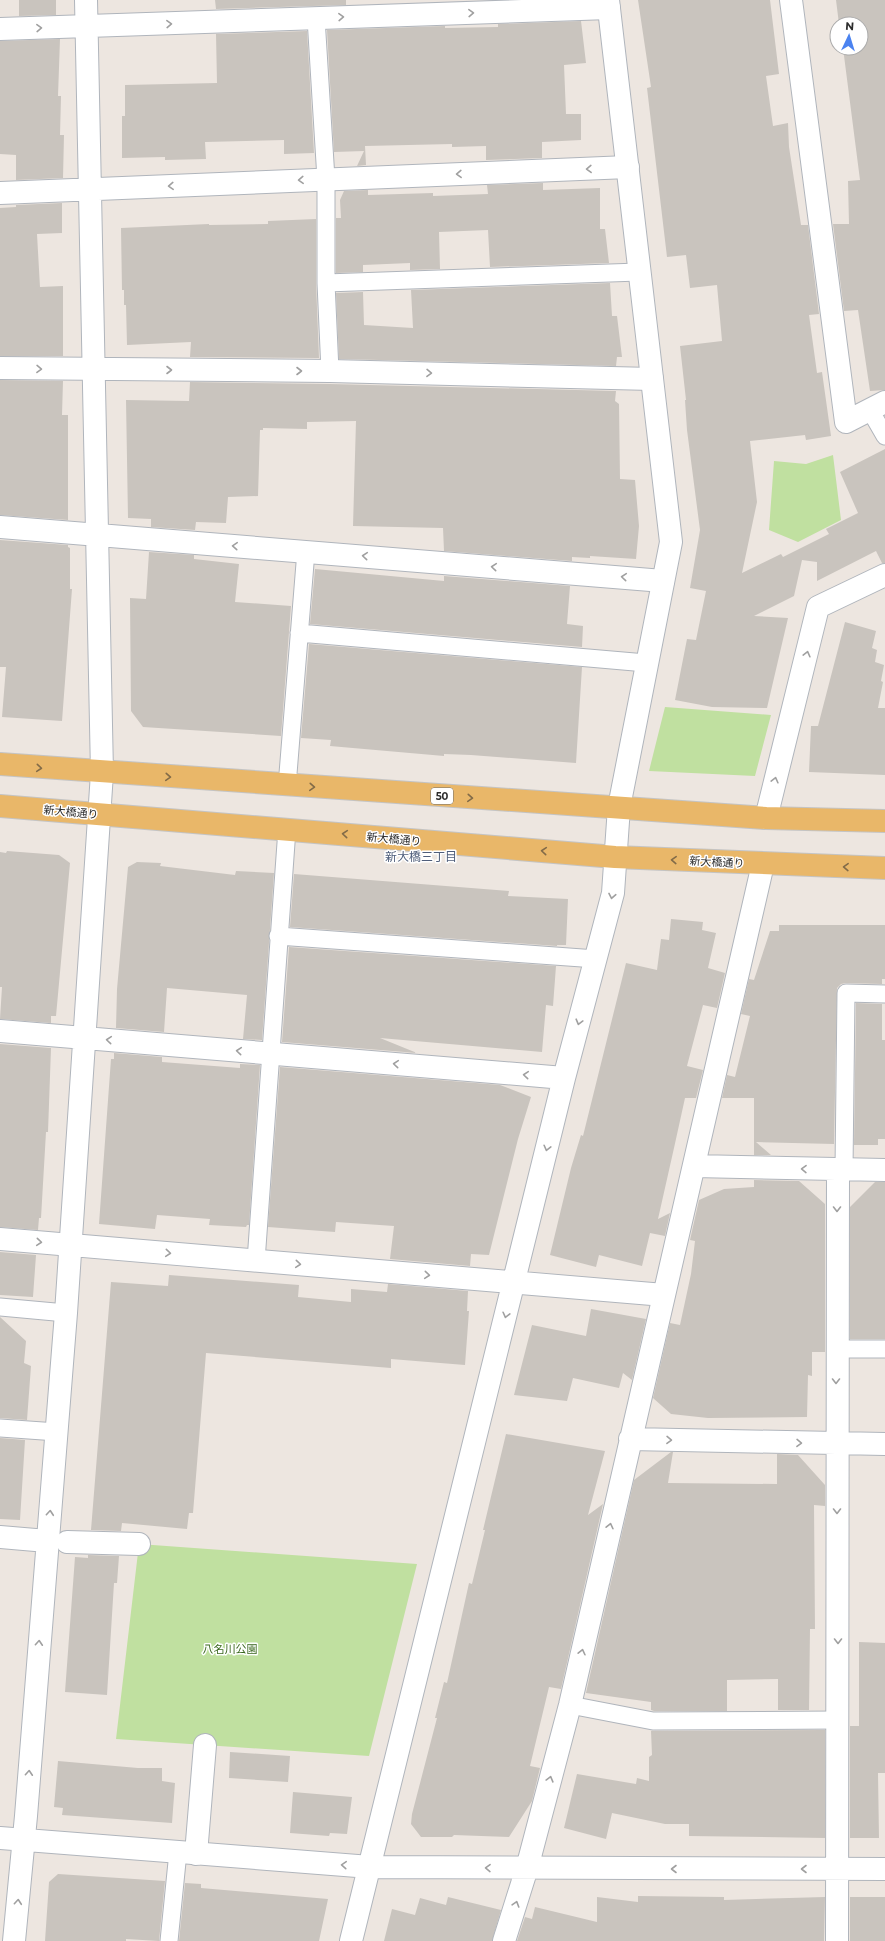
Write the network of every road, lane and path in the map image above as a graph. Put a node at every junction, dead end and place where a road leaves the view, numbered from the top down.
1 (86, 0) edge
2 (791, 0) edge
3 (609, 4) edge
4 (316, 18) junction
5 (87, 27) junction
6 (0, 29) edge
7 (628, 168) junction
8 (326, 178) junction
9 (89, 189) junction
10 (0, 192) edge
11 (639, 272) junction
12 (326, 283) junction
13 (0, 368) edge
14 (94, 370) junction
15 (330, 371) junction
16 (652, 379) junction
17 (878, 406) edge
18 (885, 436) edge
19 (0, 527) edge
20 (98, 535) junction
21 (306, 551) junction
22 (885, 575) edge
23 (663, 581) junction
24 (299, 633) junction
25 (646, 663) junction
26 (0, 764) edge
27 (102, 773) junction
28 (287, 786) junction
29 (0, 806) edge
30 (619, 807) junction
31 (99, 814) junction
32 (766, 818) junction
33 (885, 821) edge
34 (287, 830) junction
35 (615, 857) junction
36 (763, 864) junction
37 (885, 868) edge
38 (278, 936) junction
39 (596, 959) junction
40 (885, 994) edge
41 (0, 1031) edge
42 (85, 1038) junction
43 (270, 1053) junction
44 (564, 1078) junction
45 (694, 1166) junction
46 (841, 1170) junction
47 (885, 1170) edge
48 (0, 1239) edge
49 (70, 1245) junction
50 (256, 1261) junction
51 (514, 1282) junction
52 (664, 1295) junction
53 (0, 1307) edge
54 (66, 1313) junction
55 (836, 1349) junction
56 (885, 1349) edge
57 (0, 1428) edge
58 (57, 1432) junction
59 (630, 1439) junction
60 (837, 1443) junction
61 (885, 1444) edge
62 (0, 1537) edge
63 (57, 1542) junction
64 (139, 1544) dead end
65 (570, 1705) junction
66 (838, 1720) junction
67 (205, 1745) dead end
68 (0, 1838) edge
69 (24, 1840) junction
70 (187, 1853) junction
71 (370, 1866) junction
72 (527, 1868) junction
73 (837, 1869) junction
74 (885, 1869) edge
75 (14, 1941) edge
76 (169, 1941) edge
77 (351, 1941) edge
78 (504, 1941) edge
79 (837, 1941) edge

1 - 5 street
2 - 17 street
4 -> 3 street
3 - 7 street
5 -> 4 street
4 - 8 lane
6 -> 5 street
5 - 9 street
7 -> 8 street
7 - 11 street
8 -> 9 street
8 - 12 lane
9 - 10 street
9 - 14 street
11 - 12 lane
11 - 16 street
12 - 15 lane
13 -> 14 street
14 -> 15 street
14 - 20 street
15 -> 16 street
16 - 23 street
17 - 18 lane
19 - 20 street
21 -> 20 street
20 - 27 street
23 -> 21 street
21 - 24 lane
32 -> 22 street
23 - 25 street
24 - 25 lane
24 - 28 lane
25 - 30 street
26 -> 27 main road, 50
27 -> 28 main road, 50
27 - 31 street
28 -> 30 main road, 50
29 - 31 main road, 新大橋通り
30 - 32 main road, 50
30 - 35 street
31 - 34 main road, 新大橋通り
31 - 42 street
32 - 33 main road, 50
35 -> 34 main road, 新大橋通り
34 - 38 lane
36 -> 35 main road, 新大橋通り
35 -> 39 street
37 -> 36 main road, 新大橋通り
36 - 45 street
38 - 39 lane
38 - 43 lane
39 -> 44 street
40 - 46 lane
41 - 42 street
43 -> 42 street
42 - 49 street
44 -> 43 street
43 - 50 lane
44 -> 51 street
46 -> 45 street
45 - 52 street
46 - 47 street
46 -> 55 street
48 -> 49 street
49 -> 50 street
49 - 54 street
50 -> 51 street
51 - 52 street
51 -> 71 street
52 - 59 street
53 - 54 lane
54 - 58 street
55 - 56 lane
55 -> 60 street
57 - 58 lane
63 -> 58 street
59 -> 60 street
65 -> 59 street
60 - 61 street
60 -> 66 street
62 - 63 street
63 - 64 street
69 -> 63 street
65 - 66 lane
72 -> 65 street
66 - 73 street
67 - 70 street
68 - 69 street
69 - 70 street
75 -> 69 street
71 -> 70 street
70 - 76 lane
72 -> 71 street
71 - 77 street
73 -> 72 street
78 -> 72 street
73 - 74 street
73 - 79 street

